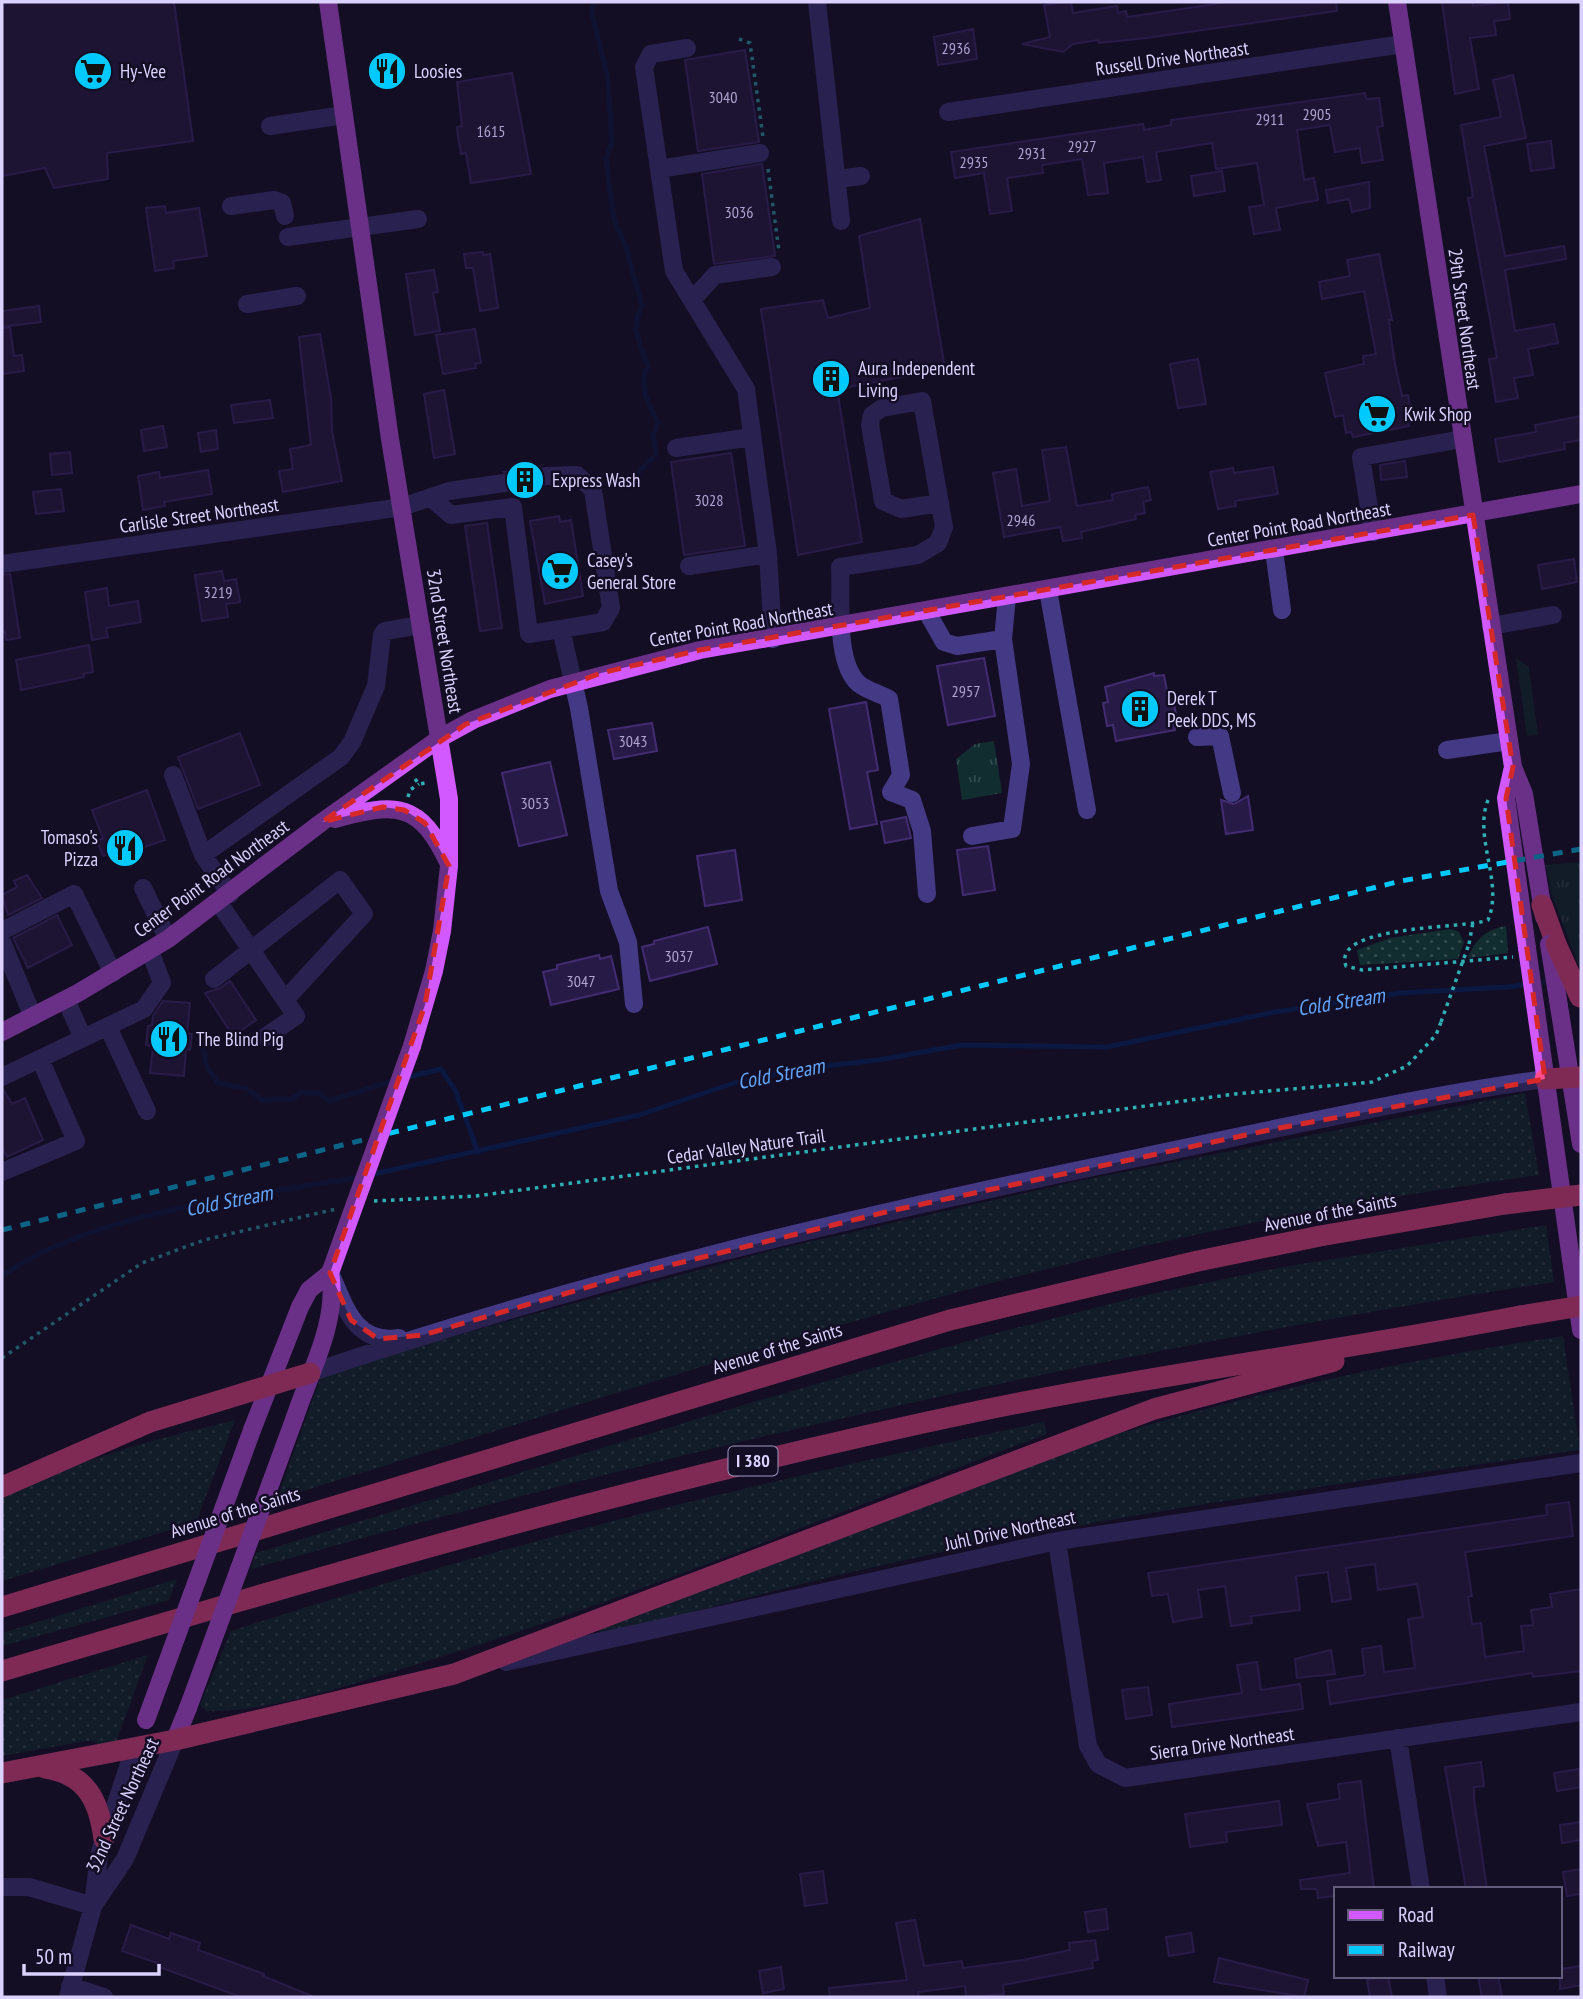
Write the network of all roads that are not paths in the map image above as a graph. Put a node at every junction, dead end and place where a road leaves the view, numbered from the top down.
1 (328, 2) edge
2 (817, 2) edge
3 (1397, 2) edge
4 (1403, 44) junction
5 (687, 48) dead end
6 (948, 112) dead end
7 (344, 115) junction
8 (270, 126) dead end
9 (760, 153) dead end
10 (659, 169) junction
11 (861, 176) dead end
12 (837, 179) junction
13 (231, 206) dead end
14 (285, 216) dead end
15 (418, 219) dead end
16 (841, 220) dead end
17 (360, 227) junction
18 (288, 237) dead end
19 (772, 267) dead end
20 (297, 296) dead end
21 (691, 300) junction
22 (247, 303) dead end
23 (752, 437) junction
24 (1462, 439) junction
25 (676, 448) dead end
26 (546, 476) tunnel mouth
27 (504, 483) tunnel mouth
28 (1581, 494) edge
29 (432, 499) junction
30 (940, 503) junction
31 (402, 507) junction
32 (1473, 515) junction
33 (1373, 532) junction
34 (1274, 550) junction
35 (768, 554) junction
36 (2, 564) edge
37 (689, 566) dead end
38 (1048, 590) junction
39 (1007, 597) junction
40 (1282, 610) dead end
41 (927, 612) junction
42 (1553, 615) dead end
43 (421, 625) junction
44 (1490, 626) junction
45 (839, 628) junction
46 (561, 629) junction
47 (773, 639) junction
48 (1003, 639) junction
49 (572, 681) junction
50 (1198, 737) dead end
51 (440, 738) junction
52 (1509, 741) junction
53 (1447, 750) dead end
54 (1513, 767) junction
55 (173, 775) dead end
56 (1232, 793) dead end
57 (1087, 810) dead end
58 (321, 822) junction
59 (972, 836) dead end
60 (203, 855) junction
61 (449, 866) junction
62 (143, 888) dead end
63 (927, 894) dead end
64 (225, 898) junction
65 (1542, 905) joint
66 (2, 931) edge
67 (168, 939) junction
68 (2, 942) edge
69 (1552, 944) junction
70 (150, 951) junction
71 (253, 952) junction
72 (113, 973) junction
73 (214, 979) dead end
74 (1581, 998) edge
75 (66, 1000) junction
76 (285, 1000) junction
77 (634, 1004) dead end
78 (33, 1017) junction
79 (108, 1027) junction
80 (2, 1032) edge
81 (265, 1037) dead end
82 (83, 1038) junction
83 (40, 1059) junction
84 (2, 1077) edge
85 (1576, 1077) edge
86 (1545, 1079) junction
87 (147, 1111) dead end
88 (1581, 1144) edge
89 (2, 1172) edge
90 (1581, 1195) edge
91 (330, 1273) junction
92 (1581, 1306) edge
93 (1581, 1330) edge
94 (1442, 1331) junction
95 (423, 1335) junction
96 (310, 1373) junction
97 (269, 1386) junction
98 (1581, 1463) edge
99 (2, 1487) edge
100 (1057, 1541) junction
101 (2, 1607) edge
102 (2, 1671) edge
103 (454, 1674) junction
104 (1581, 1712) edge
105 (1398, 1738) junction
106 (175, 1740) junction
107 (134, 1749) junction
108 (36, 1767) junction
109 (2, 1773) edge
110 (104, 1839) junction
111 (2, 1887) edge
112 (1421, 1887) edge
113 (93, 1906) junction
114 (1435, 1978) edge
115 (69, 1992) edge
116 (104, 1997) edge
117 (1438, 1997) edge

1 - 7 main road, 32nd Street Northeast
2 - 12 street
3 - 4 main road, 29th Street Northeast
4 - 6 street, Russell Drive Northeast
4 - 24 main road, 29th Street Northeast
5 - 10 street
7 - 8 street
7 - 17 main road, 32nd Street Northeast
9 - 10 street
10 - 21 street
11 - 12 street
12 - 16 street
13 - 14 street
15 - 17 street
17 - 18 street
17 - 31 main road, 32nd Street Northeast
19 - 21 street
20 - 22 street
21 - 23 street
23 - 25 street
23 - 35 street
24 - 32 main road, 29th Street Northeast
24 - 33 street
26 - 46 street
27 - 29 street, Carlisle Street Northeast
28 - 32 main road, Center Point Road Northeast
29 - 31 street, Carlisle Street Northeast
29 - 46 street
30 - 30 street
30 - 45 street
31 - 36 street, Carlisle Street Northeast
31 - 43 main road, 32nd Street Northeast
32 - 33 main road, Center Point Road Northeast
32 - 44 main road, 29th Street Northeast
33 - 34 main road, Center Point Road Northeast
34 - 38 main road, Center Point Road Northeast
34 - 40 street
35 - 37 street
35 - 47 street
38 - 39 main road, Center Point Road Northeast
38 - 57 street
39 - 41 main road, Center Point Road Northeast
39 - 48 street
41 - 45 main road, Center Point Road Northeast
41 - 48 street
42 - 44 street
43 - 51 main road, 32nd Street Northeast
43 - 60 street
44 - 52 main road, 29th Street Northeast
45 - 47 main road, Center Point Road Northeast
45 - 63 street
46 - 49 street
47 - 49 main road, Center Point Road Northeast
48 - 59 street
49 - 51 main road, Center Point Road Northeast
49 - 77 street
50 - 56 street
51 - 58 main road, Center Point Road Northeast
51 - 61 main road, 32nd Street Northeast
52 - 53 street
52 - 54 main road, 29th Street Northeast
54 - 65 main road, 29th Street Northeast
54 - 86 main road, 29th Street Northeast, bridge
55 - 60 street
58 - 61 main road
58 - 64 main road, Center Point Road Northeast
60 - 64 street
61 - 91 main road, 32nd Street Northeast, bridge
62 - 67 street
64 - 67 main road, Center Point Road Northeast
64 - 71 street
65 - 69 highway
66 - 72 street
67 - 70 main road, Center Point Road Northeast
68 - 78 street
69 - 74 highway, bridge
69 - 85 main road, bridge
70 - 72 main road, Center Point Road Northeast
70 - 79 street
71 - 73 street
71 - 76 street
71 - 76 street
72 - 75 main road, Center Point Road Northeast
75 - 78 main road, Center Point Road Northeast
75 - 82 street
76 - 81 street
78 - 80 main road, Center Point Road Northeast
79 - 82 street
79 - 87 street
82 - 83 street
83 - 84 street
83 - 89 street
85 - 86 highway
85 - 88 main road
86 - 93 main road, 29th Street Northeast
86 - 95 street
90 - 101 highway, Avenue of the Saints, bridge
91 - 95 street
91 - 96 main road, 32nd Street Northeast
91 - 97 main road, 32nd Street Northeast
92 - 94 highway, I 380, bridge
94 - 102 highway, I 380
94 - 103 highway
95 - 96 street
96 - 97 highway
96 - 106 main road, 32nd Street Northeast, bridge
97 - 99 highway
97 - 107 main road, 32nd Street Northeast, bridge
98 - 100 street, Juhl Drive Northeast
100 - 103 street, Juhl Drive Northeast
100 - 105 street, Sierra Drive Northeast
103 - 106 highway
104 - 105 street, Sierra Drive Northeast
105 - 112 street
106 - 107 highway
106 - 113 street, 32nd Street Northeast
107 - 108 highway
107 - 110 street, 32nd Street Northeast
108 - 109 highway
108 - 110 highway
110 - 113 street, 32nd Street Northeast
111 - 113 street
113 - 115 street
114 - 117 street
115 - 116 street

